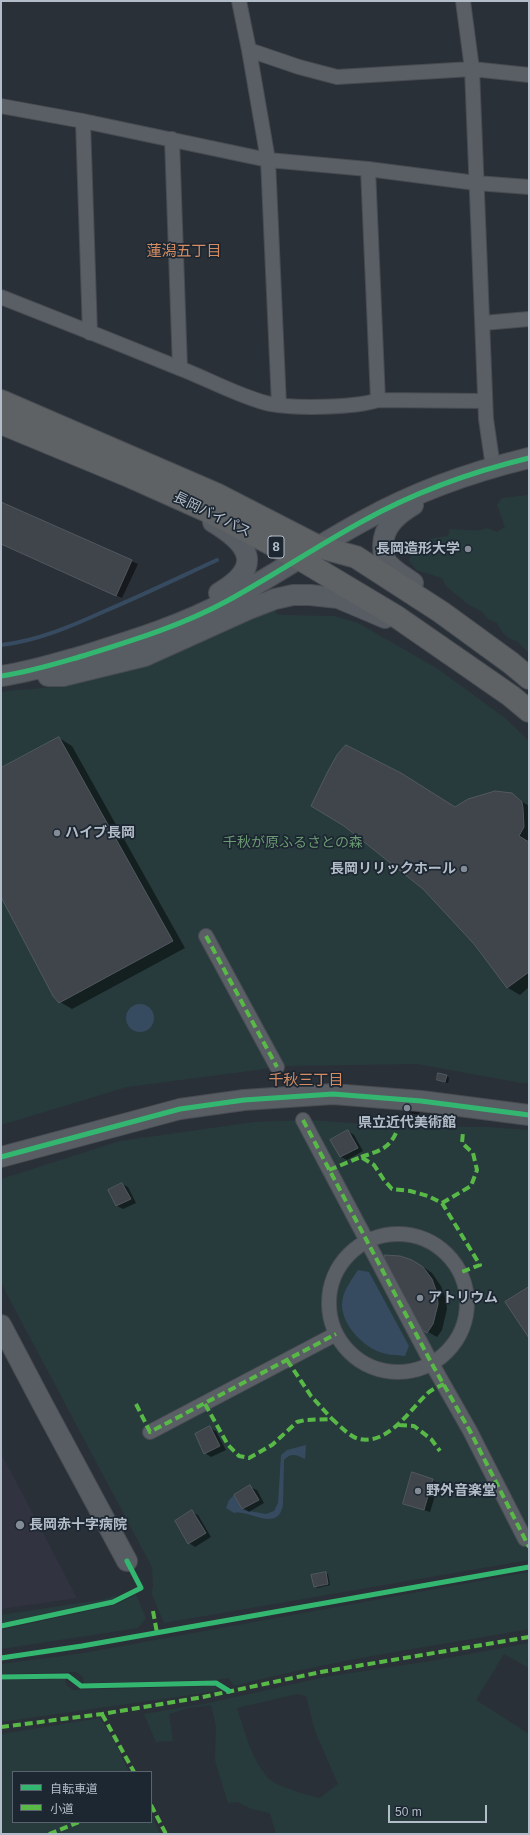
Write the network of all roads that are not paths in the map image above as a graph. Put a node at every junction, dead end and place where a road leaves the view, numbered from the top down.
1 (239, 1) edge
2 (463, 1) edge
3 (249, 50) junction
4 (472, 69) junction
5 (529, 75) edge
6 (1, 106) edge
7 (83, 120) junction
8 (172, 139) junction
9 (268, 160) junction
10 (368, 169) junction
11 (476, 183) junction
12 (529, 187) edge
13 (1, 284) edge
14 (1, 297) edge
15 (529, 319) edge
16 (483, 323) junction
17 (90, 333) junction
18 (180, 368) junction
19 (378, 400) junction
20 (1, 401) edge
21 (485, 401) junction
22 (279, 405) junction
23 (1, 423) edge
24 (529, 458) edge
25 (493, 467) junction
26 (529, 468) edge
27 (163, 491) junction
28 (319, 547) junction
29 (300, 559) junction
30 (432, 641) junction
31 (511, 663) junction
32 (52, 665) junction
33 (2, 676) edge
34 (529, 678) edge
35 (529, 711) edge
36 (206, 936) dead end
37 (277, 1067) dead end
38 (529, 1115) edge
39 (303, 1120) dead end
40 (1, 1157) edge
41 (366, 1241) junction
42 (1, 1324) edge
43 (336, 1334) junction
44 (432, 1364) junction
45 (150, 1432) dead end
46 (525, 1539) dead end
47 (127, 1561) dead end

1 - 3 street
2 - 4 street
3 - 4 street
3 - 9 street
4 - 5 street
4 - 11 street
6 - 7 street
7 - 8 street
7 - 17 street
8 - 9 street
8 - 18 street
9 - 10 street
9 - 22 street
10 - 11 street
10 - 19 street
11 - 12 street
11 - 16 street
13 - 14 street
14 - 17 street
15 - 16 street
16 - 21 street
17 - 18 street
18 - 22 street
19 - 21 street
19 - 22 street
20 - 28 highway, 長岡バイパス / 8
21 - 25 street
23 - 27 highway, 長岡バイパス / 8
24 - 25 street
25 - 28 street
26 - 31 street
27 - 29 highway, 長岡バイパス / 8
27 - 32 street
28 - 29 street
28 - 31 highway, 長岡バイパス / 8
29 - 30 highway, 長岡バイパス / 8
29 - 32 street
30 - 33 street
30 - 35 highway, 長岡バイパス / 8
31 - 34 highway, 長岡バイパス / 8
32 - 33 street
36 - 37 street
38 - 40 street
39 - 41 street
41 - 43 street
41 - 44 street
41 - 44 street
42 - 47 street
43 - 44 street
43 - 45 street
44 - 46 street

